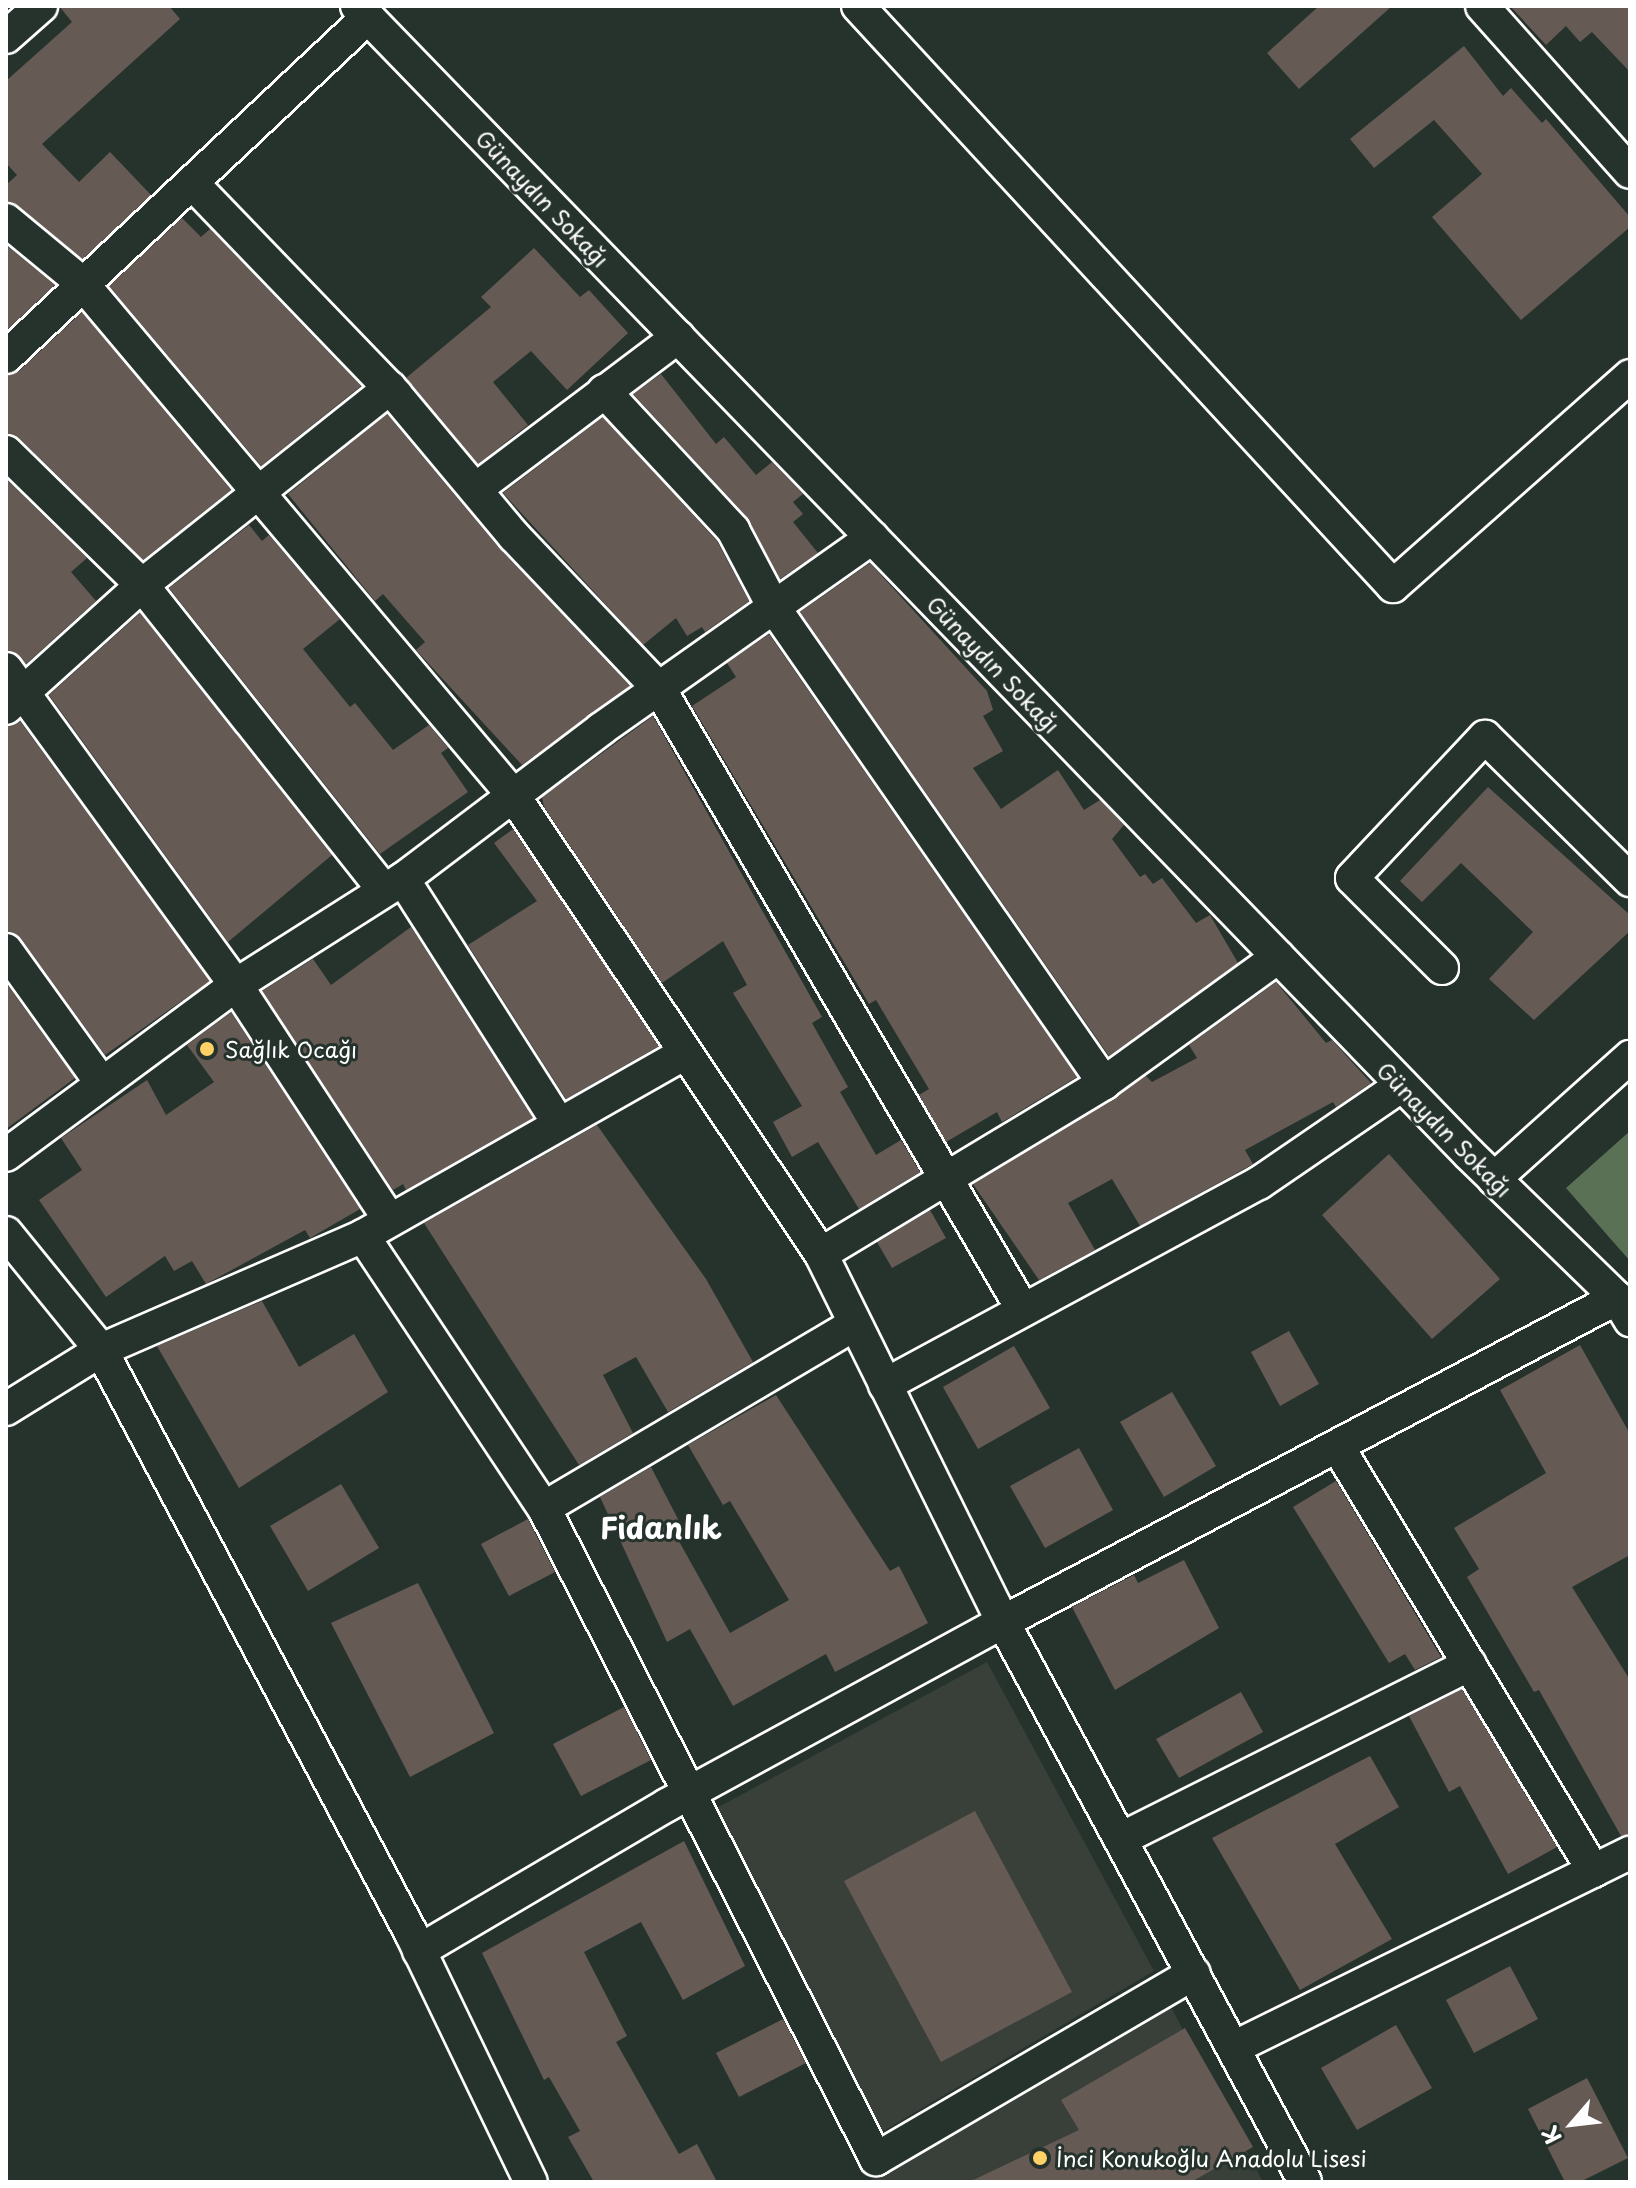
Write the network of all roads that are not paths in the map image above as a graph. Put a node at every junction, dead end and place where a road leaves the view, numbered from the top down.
1 (41, 6) edge
2 (858, 6) edge
3 (1482, 6) edge
4 (362, 11) edge
5 (6, 37) edge
6 (1630, 172) edge
7 (194, 185) junction
8 (6, 220) edge
9 (81, 282) junction
10 (678, 337) junction
11 (6, 357) edge
12 (1630, 376) edge
13 (390, 388) junction
14 (604, 391) junction
15 (6, 452) edge
16 (476, 489) junction
17 (263, 495) junction
18 (872, 538) junction
19 (142, 585) junction
20 (773, 606) junction
21 (12, 690) edge
22 (660, 690) junction
23 (513, 795) junction
24 (1630, 880) edge
25 (394, 884) junction
26 (6, 950) edge
27 (1278, 957) junction
28 (1442, 968) dead end
29 (236, 985) junction
30 (685, 1053) junction
31 (1630, 1057) edge
32 (101, 1082) junction
33 (1104, 1083) junction
34 (1402, 1085) junction
35 (558, 1122) junction
36 (6, 1155) edge
37 (947, 1178) junction
38 (1494, 1179) junction
39 (376, 1228) junction
40 (6, 1233) edge
41 (821, 1254) junction
42 (1624, 1309) edge
43 (1023, 1310) junction
44 (855, 1324) junction
45 (101, 1350) junction
46 (885, 1385) junction
47 (6, 1409) edge
48 (1338, 1447) junction
49 (544, 1508) junction
50 (1003, 1622) junction
51 (1470, 1664) junction
52 (693, 1791) junction
53 (1121, 1839) junction
54 (1630, 1853) edge
55 (1594, 1871) junction
56 (419, 1951) junction
57 (1194, 1973) junction
58 (1237, 2046) junction
59 (531, 2182) edge
60 (1305, 2182) edge

1 - 5 street
2 - 12 street
3 - 6 street
4 - 7 street
4 - 10 street, Günaydın Sokağı
7 - 9 street
7 - 13 street
8 - 9 street
9 - 11 street
9 - 17 street
10 - 14 street
10 - 18 street, Günaydın Sokağı
13 - 16 street
13 - 17 street
14 - 16 street
14 - 20 street
15 - 19 street
16 - 22 street
17 - 19 street
17 - 23 street
18 - 20 street
18 - 27 street, Günaydın Sokağı
19 - 21 street
19 - 25 street
20 - 22 street
20 - 33 street
21 - 29 street
22 - 23 street
22 - 37 street
23 - 25 street
23 - 30 street
24 - 28 street
25 - 29 street
25 - 35 street
26 - 32 street
27 - 33 street
27 - 34 street, Günaydın Sokağı
29 - 32 street
29 - 39 street
30 - 35 street
30 - 41 street
31 - 38 street
32 - 36 street
33 - 37 street
34 - 38 street, Günaydın Sokağı
34 - 43 street
35 - 39 street
37 - 41 street
37 - 43 street
38 - 42 street, Günaydın Sokağı
39 - 45 street
39 - 49 street
40 - 45 street
41 - 44 street
42 - 48 street
43 - 46 street
44 - 46 street
44 - 49 street
45 - 47 street
45 - 56 street
46 - 50 street
48 - 50 street
48 - 51 street
49 - 52 street
50 - 52 street
50 - 53 street
51 - 53 street
51 - 55 street
52 - 56 street
52 - 57 street
53 - 57 street
54 - 55 street
55 - 58 street
56 - 59 street
57 - 58 street
58 - 60 street

